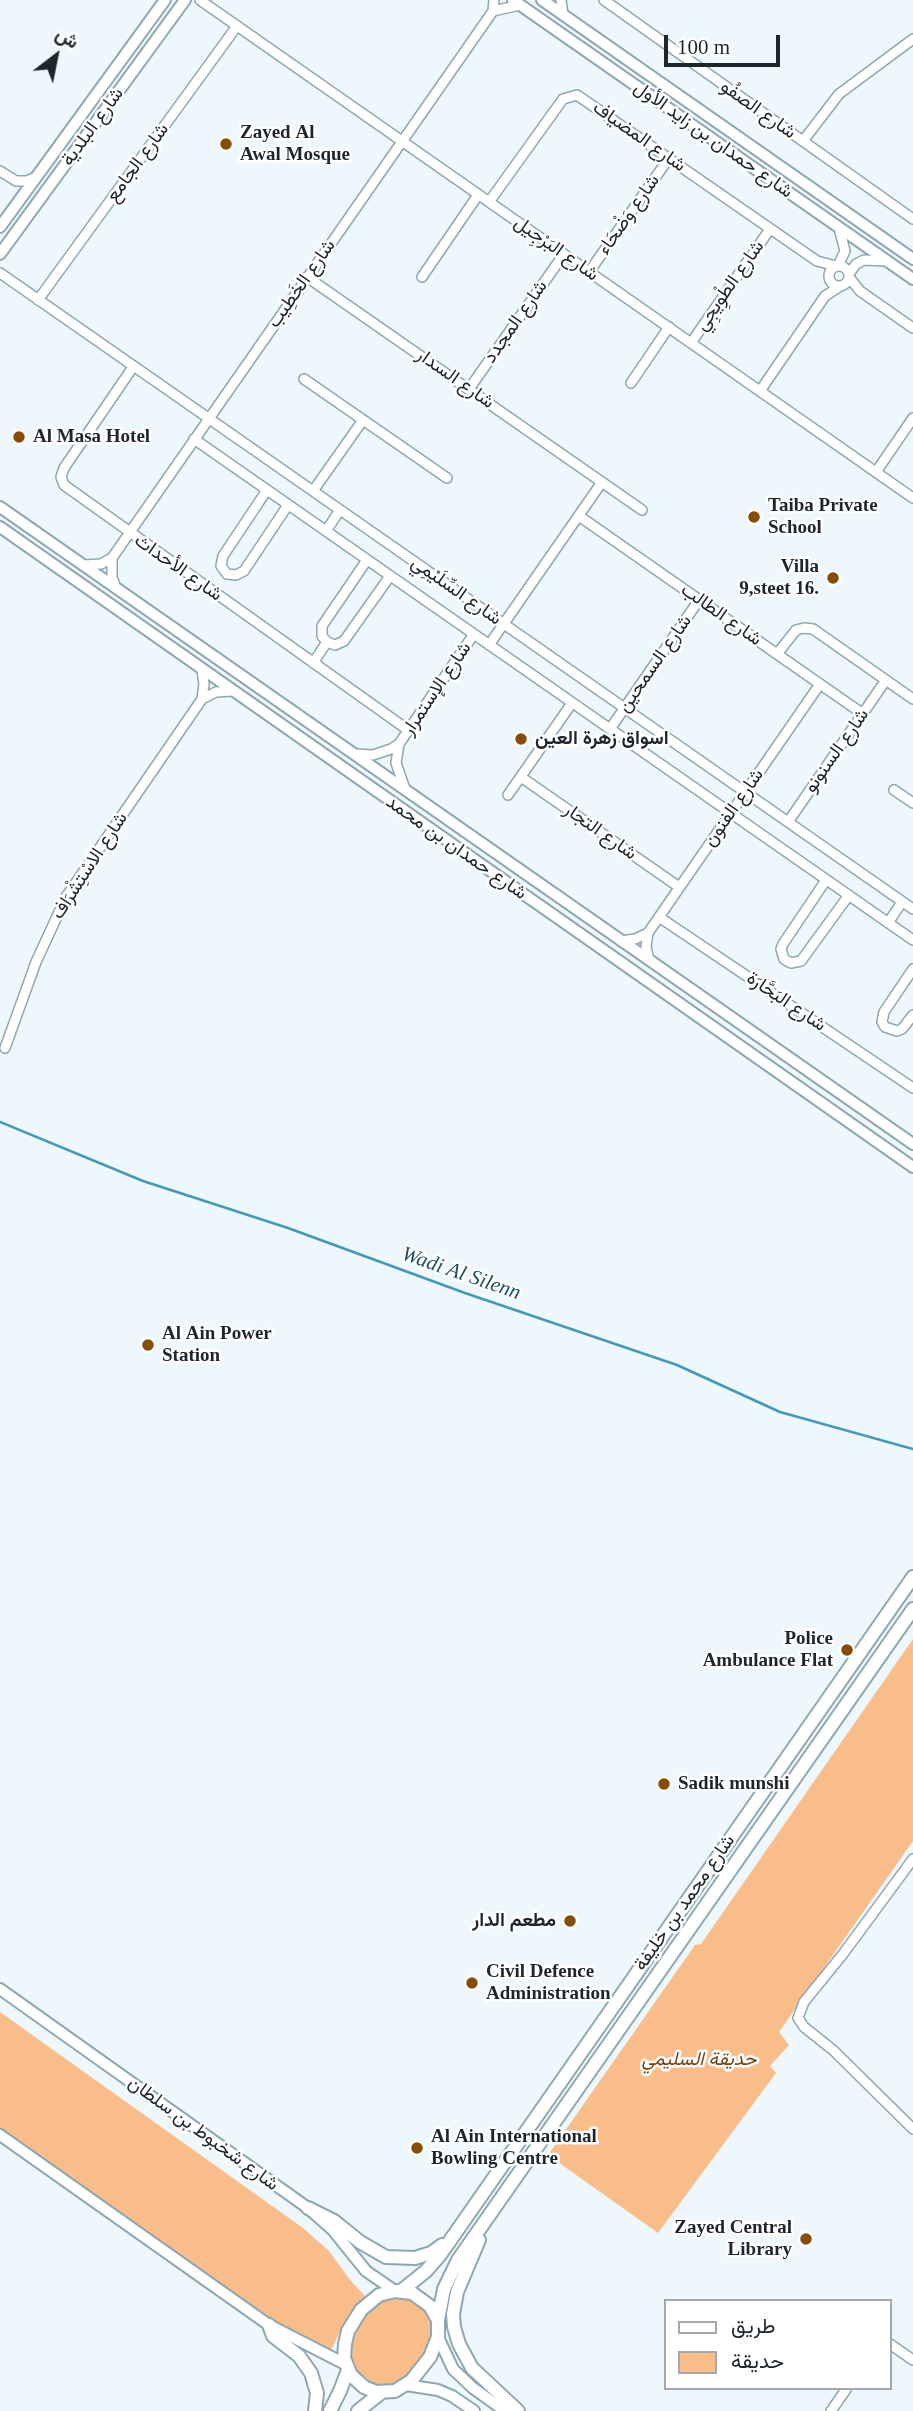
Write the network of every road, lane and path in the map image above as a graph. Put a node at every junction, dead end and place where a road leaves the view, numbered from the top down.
1 (165, 0) edge
2 (185, 0) edge
3 (200, 0) edge
4 (494, 0) edge
5 (542, 0) edge
6 (561, 0) edge
7 (604, 0) edge
8 (517, 2) edge
9 (493, 11) junction
10 (563, 15) junction
11 (237, 26) junction
12 (913, 39) edge
13 (402, 141) junction
14 (803, 141) junction
15 (669, 158) junction
16 (0, 171) edge
17 (37, 177) junction
18 (11, 179) junction
19 (478, 195) junction
20 (489, 202) junction
21 (17, 204) junction
22 (913, 219) edge
23 (0, 227) edge
24 (839, 228) junction
25 (770, 229) junction
26 (0, 254) edge
27 (564, 254) junction
28 (913, 259) edge
29 (817, 261) junction
30 (887, 261) junction
31 (837, 266) junction
32 (589, 272) junction
33 (0, 273) edge
34 (307, 276) junction
35 (849, 276) junction
36 (422, 277) dead end
37 (828, 278) junction
38 (913, 279) edge
39 (839, 287) junction
40 (860, 291) junction
41 (825, 296) junction
42 (38, 300) junction
43 (669, 327) junction
44 (913, 328) edge
45 (691, 343) junction
46 (133, 367) junction
47 (304, 379) dead end
48 (631, 383) dead end
49 (469, 389) junction
50 (760, 391) junction
51 (208, 418) junction
52 (913, 418) edge
53 (363, 419) junction
54 (194, 439) junction
55 (876, 472) junction
56 (447, 478) dead end
57 (602, 482) junction
58 (267, 490) junction
59 (313, 491) junction
60 (913, 498) edge
61 (288, 505) junction
62 (0, 507) edge
63 (340, 510) junction
64 (642, 510) dead end
65 (579, 516) junction
66 (0, 527) edge
67 (326, 531) junction
68 (129, 533) junction
69 (112, 558) junction
70 (367, 560) junction
71 (84, 565) junction
72 (390, 576) junction
73 (116, 588) junction
74 (699, 600) junction
75 (504, 624) junction
76 (474, 634) junction
77 (327, 642) junction
78 (489, 645) junction
79 (777, 654) junction
80 (313, 663) junction
81 (202, 670) junction
82 (886, 680) junction
83 (820, 684) junction
84 (232, 691) junction
85 (202, 699) junction
86 (913, 699) edge
87 (572, 703) junction
88 (624, 708) junction
89 (863, 714) junction
90 (610, 729) junction
91 (408, 730) junction
92 (399, 744) junction
93 (354, 754) junction
94 (521, 777) junction
95 (405, 790) junction
96 (894, 790) dead end
97 (745, 792) junction
98 (508, 795) dead end
99 (913, 803) edge
100 (730, 813) junction
101 (788, 822) junction
102 (827, 880) junction
103 (679, 887) junction
104 (849, 895) junction
105 (902, 902) junction
106 (913, 909) edge
107 (659, 916) junction
108 (888, 923) junction
109 (648, 933) junction
110 (913, 940) edge
111 (621, 941) junction
112 (649, 960) junction
113 (913, 969) edge
114 (913, 1015) edge
115 (5, 1048) dead end
116 (913, 1087) edge
117 (913, 1144) edge
118 (913, 1167) edge
119 (913, 1577) edge
120 (913, 1609) edge
121 (913, 1859) edge
122 (0, 1989) edge
123 (913, 2129) edge
124 (0, 2135) edge
125 (308, 2208) junction
126 (485, 2222) junction
127 (455, 2233) junction
128 (398, 2291) junction
129 (438, 2320) junction
130 (269, 2325) junction
131 (438, 2337) junction
132 (892, 2345) edge
133 (913, 2360) edge
134 (346, 2367) junction
135 (406, 2385) junction
136 (846, 2390) edge
137 (382, 2392) junction
138 (314, 2411) edge
139 (330, 2411) edge
140 (358, 2411) edge
141 (474, 2411) edge
142 (505, 2411) edge
143 (518, 2411) edge
144 (831, 2411) edge

1 - 17 main road, شارع البلدية
2 - 26 main road, شارع البلدية
3 - 11 street, شارع البَرْجِيل
4 - 9 street, شارع الخَطِيب
5 - 10 main road, شارع حمدان بن زايد الأول
6 - 10 street
7 - 14 street, شارع الصفُو
8 - 9 street
8 - 24 main road, شارع حمدان بن زايد الأول
9 - 13 street, شارع الخَطِيب
10 - 28 main road, شارع حمدان بن زايد الأول
11 - 13 street, شارع البَرْجِيل
11 - 42 street, شارع الجامع
12 - 14 street
13 - 19 street, شارع البَرْجِيل
13 - 34 street, شارع الخَطِيب
14 - 22 street, شارع الصفُو
15 - 20 street, شارع المضياف
15 - 25 street, شارع المضياف
15 - 32 street, شارع وَضْحَاء
16 - 18 street
17 - 18 street
17 - 21 main road, شارع البلدية
18 - 21 street
19 - 20 street, شارع البَرْجِيل
19 - 36 street
20 - 27 street, شارع البَرْجِيل
21 - 23 main road, شارع البلدية
24 - 30 main road, شارع حمدان بن زايد الأول
24 - 31 street
25 - 29 street, شارع المضياف
25 - 45 street, شارع الطْوِيجِي
27 - 32 street, شارع البَرْجِيل
27 - 49 street, شارع المجدد
29 - 31 street, شارع المضياف
29 - 37 street, شارع المضياف
30 - 35 street
30 - 38 main road, شارع حمدان بن زايد الأول
31 - 35 street
31 - 37 street
32 - 43 street, شارع البَرْجِيل
33 - 42 street, شارع السِّلَيْمِي
34 - 49 street, شارع السدار
34 - 51 street, شارع الخَطِيب
35 - 39 street
35 - 40 street
37 - 39 street
37 - 41 street
39 - 40 street
39 - 41 street
40 - 44 street
41 - 50 street
42 - 46 street, شارع السِّلَيْمِي
43 - 45 street, شارع البَرْجِيل
43 - 48 street
45 - 50 street, شارع البَرْجِيل
46 - 51 street, شارع السِّلَيْمِي
46 - 68 street, شارع الأحداث
47 - 53 street
49 - 57 street, شارع السدار
50 - 55 street, شارع البَرْجِيل
51 - 54 street, شارع الخَطِيب
51 - 59 street, شارع السِّلَيْمِي
52 - 55 street
53 - 56 street
53 - 59 street
54 - 58 street, شارع السِّلَيْمِي
54 - 68 street, شارع الخَطِيب
55 - 60 street, شارع البَرْجِيل
57 - 64 street, شارع السدار
57 - 65 street
58 - 61 street, شارع السِّلَيْمِي
58 - 61 street
59 - 63 street, شارع السِّلَيْمِي
61 - 67 street, شارع السِّلَيْمِي
62 - 71 main road, شارع حمدان بن محمد
63 - 67 street
63 - 75 street, شارع السِّلَيْمِي
65 - 74 street, شارع الطالب
65 - 75 street
66 - 81 main road, شارع حمدان بن محمد
67 - 70 street, شارع السِّلَيْمِي
68 - 69 street, شارع الخَطِيب
68 - 80 street, شارع الأحداث
69 - 71 street
69 - 73 street
70 - 72 street, شارع السِّلَيْمِي
70 - 77 street
71 - 73 main road, شارع حمدان بن محمد
72 - 76 street, شارع السِّلَيْمِي
72 - 77 street
73 - 93 main road, شارع حمدان بن محمد
74 - 79 street, شارع الطالب
74 - 88 street, شارع السمحين
75 - 78 street
75 - 88 street, شارع السِّلَيْمِي
76 - 78 street, شارع السِّلَيْمِي
76 - 91 street, شارع الإستمرار
77 - 80 street
78 - 87 street, شارع السِّلَيْمِي
79 - 82 street
79 - 83 street, شارع الطالب
80 - 91 street, شارع الأحداث
81 - 84 main road, شارع حمدان بن محمد
81 - 85 street
82 - 86 street
82 - 89 street, شارع السنونو
83 - 89 street, شارع الطالب
83 - 97 street, شارع الفنون
84 - 85 street
84 - 118 main road, شارع حمدان بن محمد
85 - 115 street, شارع الاسْتِشْرَاف
87 - 90 street, شارع السِّلَيْمِي
87 - 94 street
88 - 90 street, شارع السمحين
88 - 97 street, شارع السِّلَيْمِي
89 - 101 street, شارع السنونو
90 - 100 street, شارع السِّلَيْمِي
91 - 92 street, شارع الإستمرار
92 - 93 street, شارع الإستمرار
92 - 95 street, شارع الإستمرار
93 - 95 main road, شارع حمدان بن محمد
94 - 98 street
94 - 103 street, شارع التجار
95 - 111 main road, شارع حمدان بن محمد
96 - 99 street
97 - 100 street, شارع الفنون
97 - 101 street, شارع السِّلَيْمِي
100 - 102 street, شارع السِّلَيْمِي
100 - 103 street, شارع الفنون
101 - 105 street, شارع السِّلَيْمِي
102 - 104 street, شارع السِّلَيْمِي
102 - 104 street
103 - 107 street, شارع الفنون
104 - 108 street, شارع السِّلَيْمِي
105 - 106 street, شارع السِّلَيْمِي
105 - 108 street
107 - 109 street, شارع الفنون
107 - 116 street, شارع البَحَّارَة
108 - 110 street, شارع السِّلَيْمِي
109 - 111 street
109 - 112 street
111 - 112 main road, شارع حمدان بن محمد
112 - 117 main road, شارع حمدان بن محمد
113 - 114 street
119 - 127 highway, شارع محمد بن خليفة
120 - 126 highway, شارع محمد بن خليفة
121 - 123 street
122 - 125 main road, شارع شخبوط بن سلطان
124 - 130 main road
125 - 127 highway
125 - 128 main road, شارع شخبوط بن سلطان
126 - 129 highway, شارع محمد بن خليفة
126 - 143 highway
127 - 128 highway, شارع محمد بن خليفة
128 - 129 highway
128 - 134 highway
129 - 131 highway
130 - 134 main road
130 - 138 highway
131 - 135 highway
131 - 142 main road
132 - 133 street
134 - 137 highway
134 - 139 highway
135 - 137 highway
135 - 141 main road
136 - 144 street
137 - 140 highway

